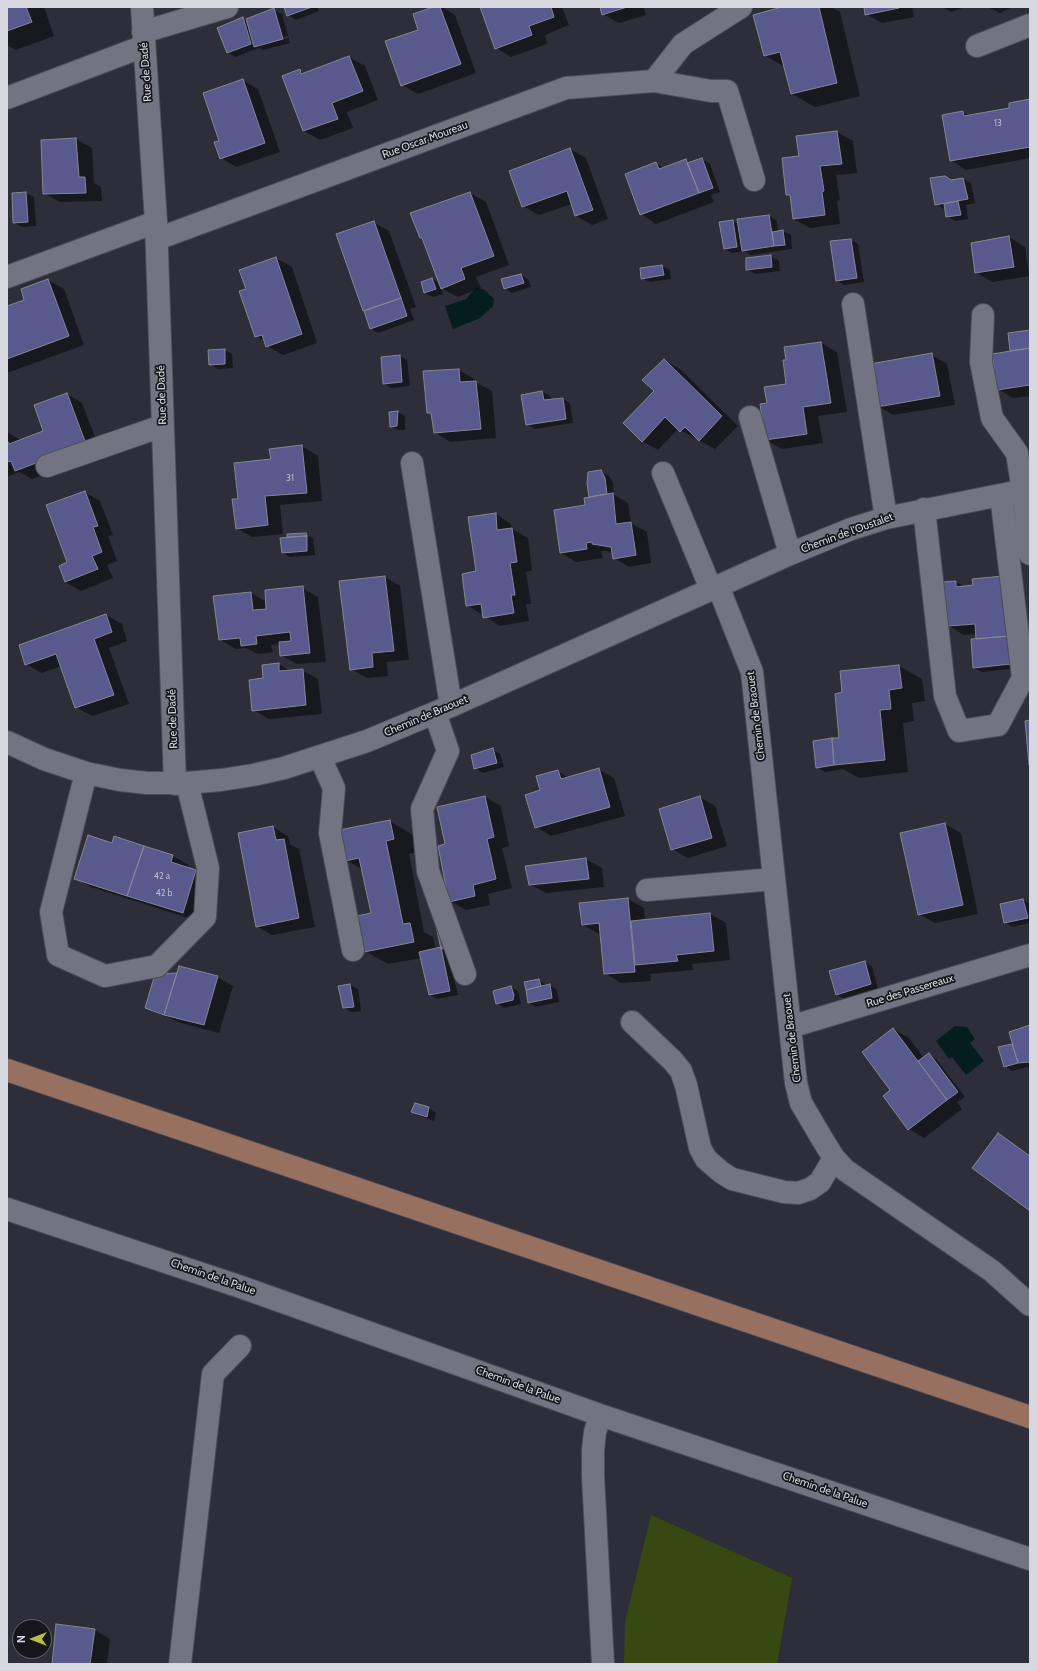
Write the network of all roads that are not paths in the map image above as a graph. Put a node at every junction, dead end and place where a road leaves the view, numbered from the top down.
1 (142, 7) edge
2 (227, 7) edge
3 (741, 7) edge
4 (1030, 25) edge
5 (143, 39) junction
6 (977, 46) dead end
7 (654, 82) junction
8 (7, 98) edge
9 (754, 180) dead end
10 (156, 231) junction
11 (7, 277) edge
12 (853, 304) dead end
13 (983, 315) dead end
14 (750, 417) dead end
15 (162, 426) junction
16 (412, 463) dead end
17 (47, 466) dead end
18 (663, 473) dead end
19 (1027, 490) edge
20 (1001, 495) junction
21 (924, 509) junction
22 (886, 518) junction
23 (790, 554) junction
24 (1030, 554) edge
25 (714, 587) junction
26 (443, 710) junction
27 (7, 742) edge
28 (320, 757) junction
29 (86, 773) junction
30 (181, 783) junction
31 (774, 879) junction
32 (647, 890) dead end
33 (353, 950) dead end
34 (1030, 955) edge
35 (465, 974) dead end
36 (632, 1022) dead end
37 (790, 1027) junction
38 (7, 1070) edge
39 (834, 1158) junction
40 (7, 1209) edge
41 (1030, 1306) edge
42 (240, 1346) dead end
43 (600, 1414) junction
44 (1030, 1417) edge
45 (1030, 1559) edge
46 (180, 1664) edge
47 (603, 1664) edge

1 - 5 street, Rue de Dadé
2 - 5 street
3 - 7 street
4 - 6 street
5 - 8 street
5 - 10 street, Rue de Dadé
7 - 9 street, Rue Oscar Moureau
7 - 10 street, Rue Oscar Moureau
10 - 11 street, Rue Oscar Moureau
10 - 15 street, Rue de Dadé
12 - 22 street
13 - 19 street
14 - 23 street
15 - 17 street
15 - 30 street, Rue de Dadé
16 - 26 street
18 - 25 street
19 - 20 street, Chemin de l'Oustalet
19 - 24 street
20 - 21 street, Chemin de l'Oustalet
20 - 21 street
21 - 22 street, Chemin de l'Oustalet
22 - 23 street, Chemin de l'Oustalet
23 - 25 street, Chemin de l'Oustalet
25 - 26 street, Chemin de Braouet
25 - 31 street, Chemin de Braouet
26 - 28 street, Chemin de Braouet
26 - 35 street
27 - 29 street, Chemin de Braouet
28 - 30 street, Chemin de Braouet
28 - 33 street
29 - 30 street, Chemin de Braouet
29 - 30 street, Rue de Dadé
31 - 32 street
31 - 37 street, Chemin de Braouet
34 - 37 street, Rue des Passereaux
36 - 39 street
37 - 39 street, Chemin de Braouet
38 - 44 main road
39 - 41 street, Chemin de Braouet
40 - 43 street, Chemin de la Palue
42 - 46 street
43 - 45 street, Chemin de la Palue
43 - 47 street

